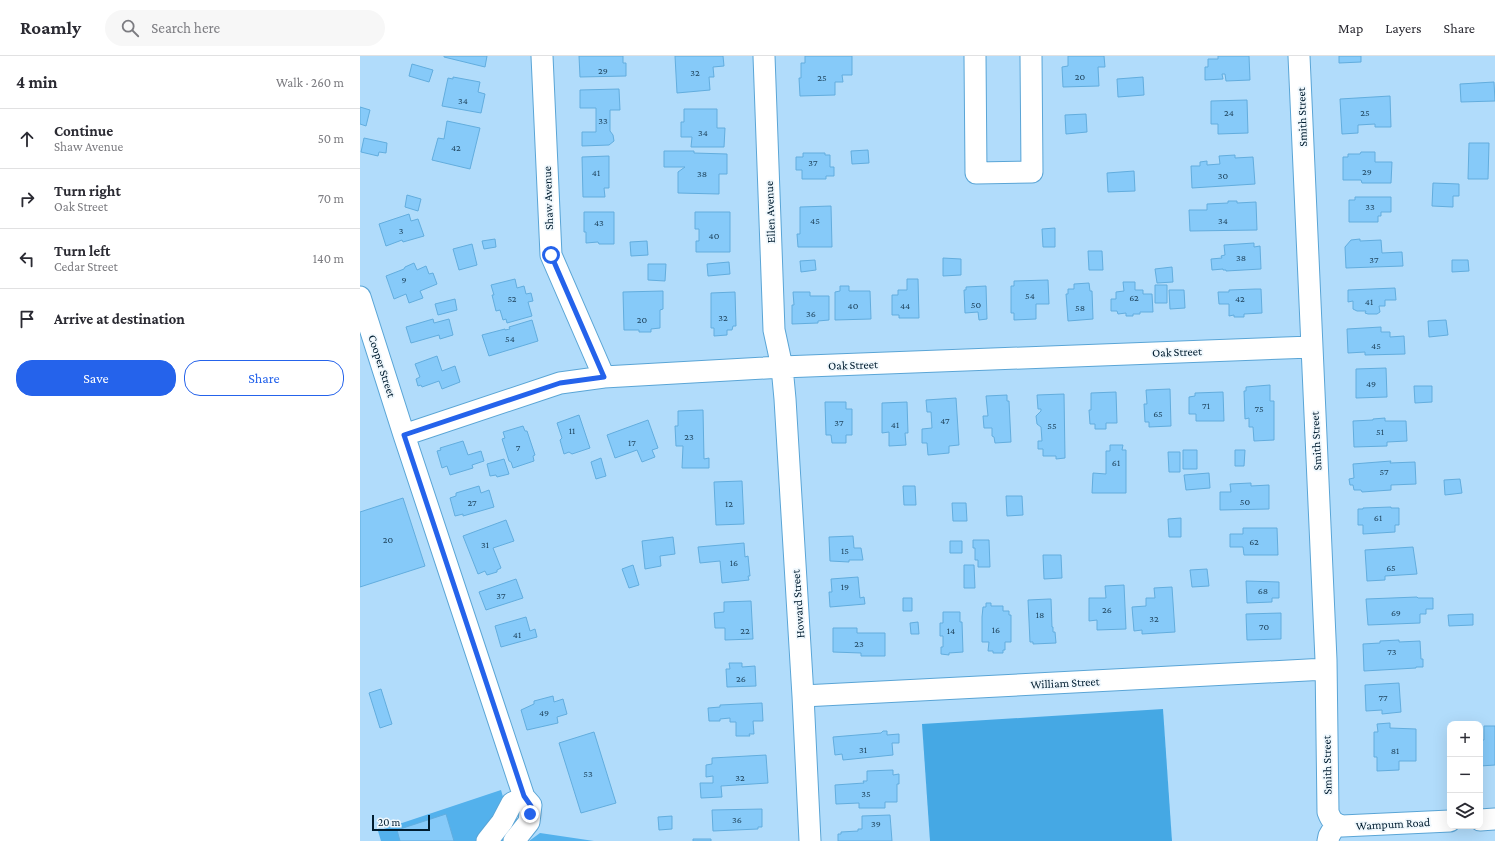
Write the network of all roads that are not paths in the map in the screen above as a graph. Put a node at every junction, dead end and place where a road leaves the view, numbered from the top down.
1 (542, 56) edge
2 (764, 56) edge
3 (975, 56) edge
4 (1031, 56) edge
5 (1299, 56) edge
6 (360, 297) edge
7 (1312, 347) junction
8 (782, 368) junction
9 (604, 377) junction
10 (404, 435) junction
11 (1326, 669) junction
12 (803, 696) junction
13 (524, 796) junction
14 (1495, 819) edge
15 (1483, 820) edge
16 (1447, 821) edge
17 (1332, 833) edge
18 (488, 841) edge
19 (514, 841) edge
20 (810, 841) edge

1 - 9 street, Shaw Avenue
2 - 8 street, Ellen Avenue
3 - 4 street
5 - 7 street, Smith Street
6 - 10 street, Cooper Street
7 - 8 street, Oak Street
7 - 11 street, Smith Street
8 - 9 street, Oak Street
8 - 12 street, Howard Street
9 - 10 street, Oak Street
10 - 13 street, Cooper Street
11 - 12 street, William Street
11 - 17 street, Smith Street
12 - 20 street, Howard Street
13 - 18 street
13 - 19 street, Cooper Street
14 - 15 street
16 - 17 street, Wampum Road

